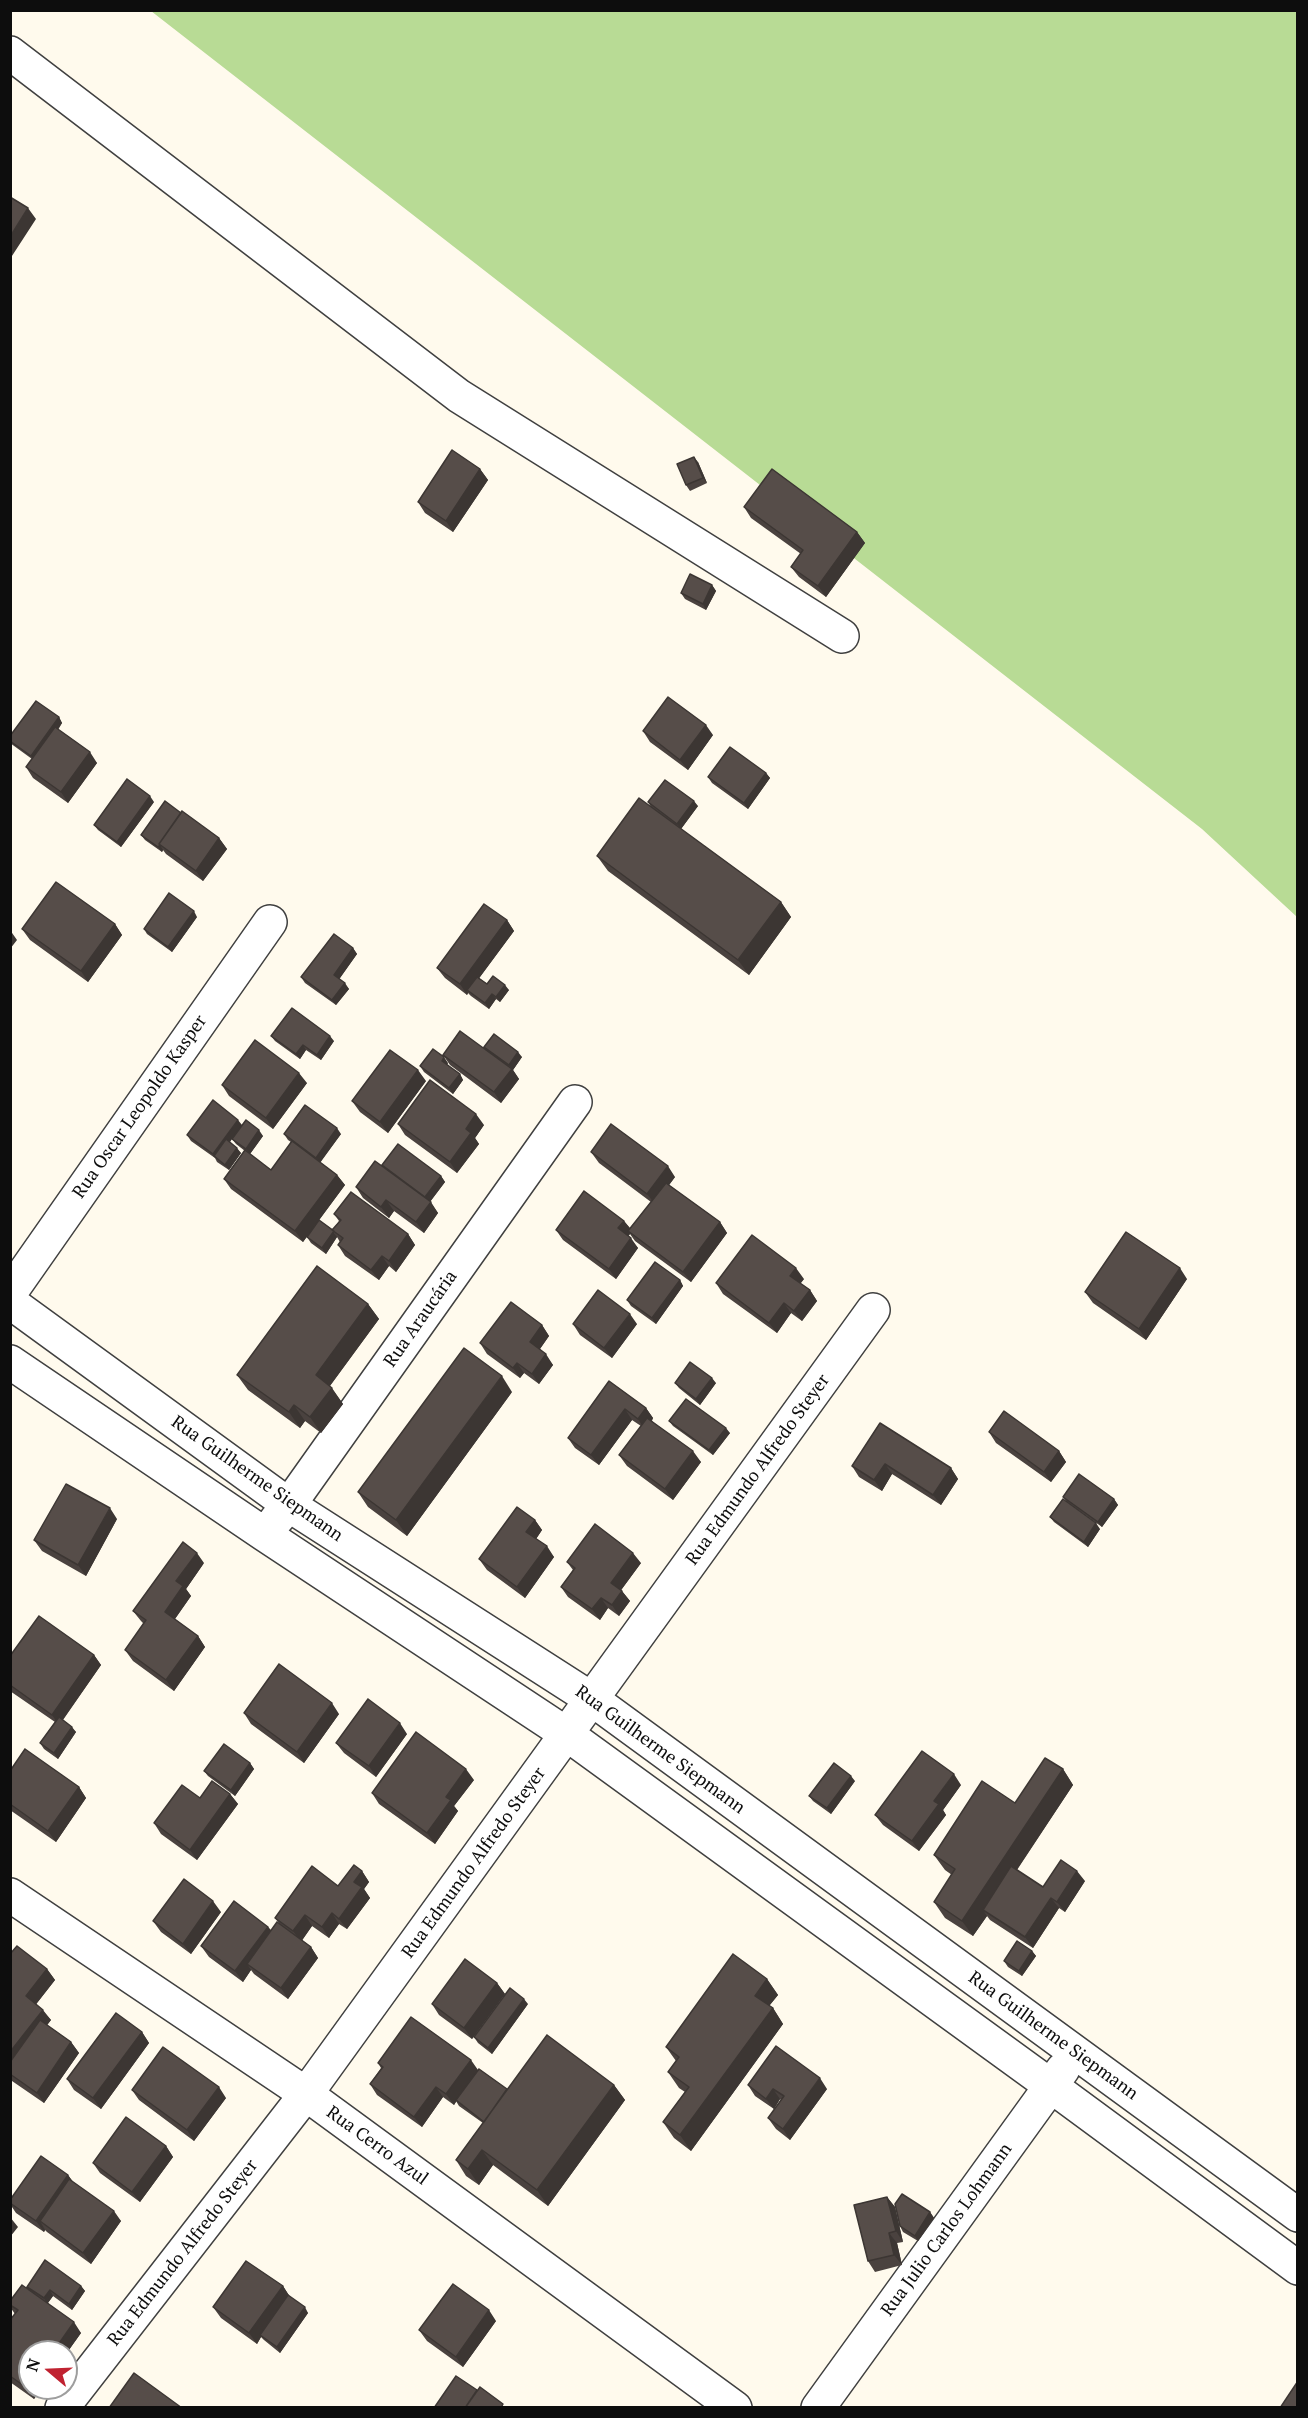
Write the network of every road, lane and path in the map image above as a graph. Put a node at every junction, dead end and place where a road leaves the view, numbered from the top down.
1 (10, 53) edge
2 (842, 636) dead end
3 (270, 922) dead end
4 (575, 1102) dead end
5 (10, 1293) edge
6 (10, 1302) edge
7 (873, 1310) dead end
8 (10, 1362) edge
9 (289, 1505) junction
10 (264, 1534) junction
11 (593, 1700) junction
12 (568, 1735) junction
13 (10, 1895) edge
14 (1074, 2052) junction
15 (1051, 2086) junction
16 (306, 2094) junction
17 (1298, 2215) edge
18 (1298, 2268) edge
19 (62, 2408) edge
20 (735, 2408) edge
21 (818, 2408) edge

1 - 2 street
3 - 5 street, Rua Oscar Leopoldo Kasper
4 - 9 street, Rua Araucária
6 - 9 street, Rua Guilherme Siepmann
7 - 11 street, Rua Edmundo Alfredo Steyer
8 - 10 street
9 - 10 street, Rua Araucária
9 - 11 street, Rua Guilherme Siepmann
10 - 12 street
11 - 12 street, Rua Edmundo Alfredo Steyer
11 - 14 street, Rua Guilherme Siepmann
12 - 15 street
12 - 16 street, Rua Edmundo Alfredo Steyer
13 - 16 street, Rua Cerro Azul
14 - 15 street, Rua Julio Carlos Lohmann
14 - 17 street, Rua Guilherme Siepmann
15 - 18 street
15 - 21 street, Rua Julio Carlos Lohmann
16 - 19 street, Rua Edmundo Alfredo Steyer
16 - 20 street, Rua Cerro Azul

